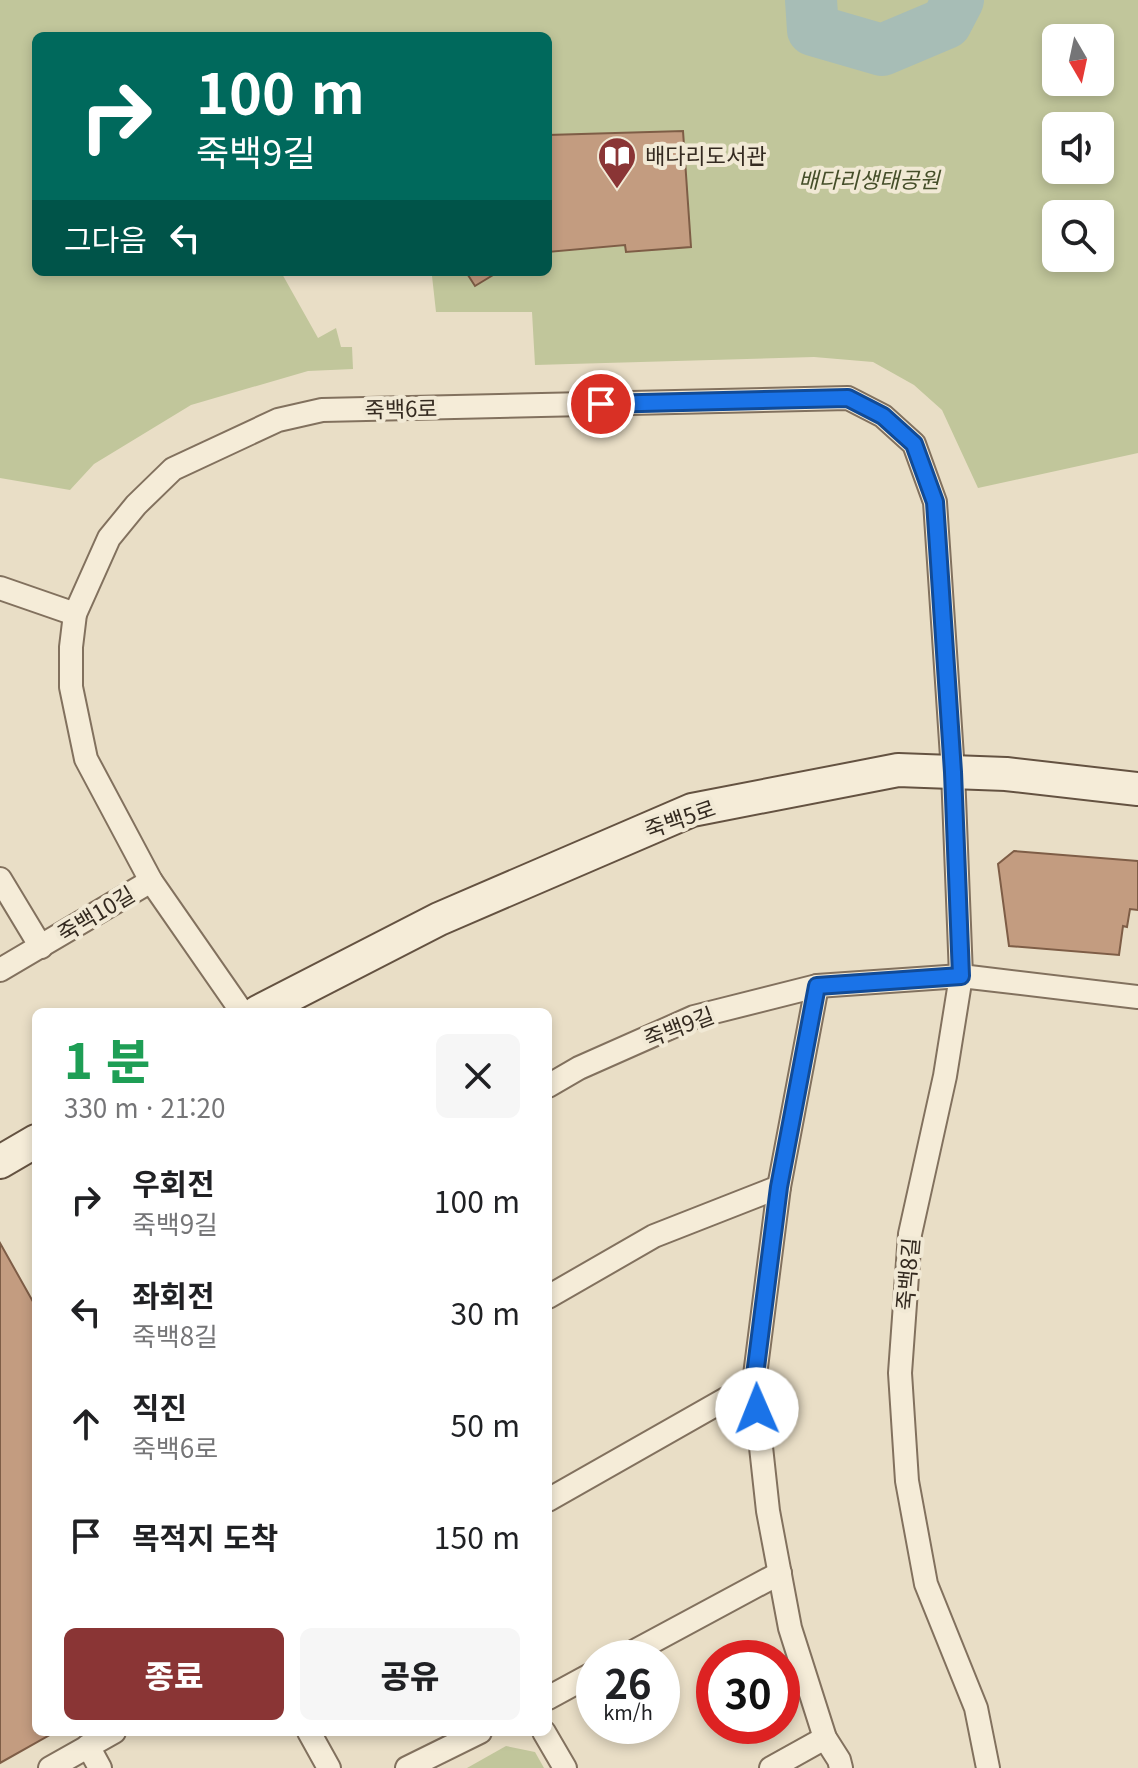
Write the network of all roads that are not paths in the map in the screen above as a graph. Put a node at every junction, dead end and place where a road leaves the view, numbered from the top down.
1 (0, 588) edge
2 (75, 614) junction
3 (953, 772) junction
4 (1138, 789) edge
5 (0, 879) edge
6 (151, 881) junction
7 (41, 947) junction
8 (0, 970) edge
9 (961, 976) junction
10 (817, 986) junction
11 (1138, 997) edge
12 (239, 1008) edge
13 (266, 1008) edge
14 (552, 1084) edge
15 (32, 1143) edge
16 (0, 1162) edge
17 (779, 1187) junction
18 (552, 1295) edge
19 (754, 1383) junction
20 (552, 1498) edge
21 (780, 1573) junction
22 (655, 1640) edge
23 (576, 1683) edge
24 (552, 1696) edge
25 (107, 1736) edge
26 (311, 1736) edge
27 (472, 1736) edge
28 (546, 1736) edge
29 (825, 1738) junction
30 (88, 1746) junction
31 (50, 1768) edge
32 (100, 1768) edge
33 (329, 1768) edge
34 (407, 1768) edge
35 (565, 1768) edge
36 (771, 1768) edge
37 (841, 1768) edge
38 (988, 1768) edge

1 - 2 street
2 - 3 street, 죽백6로
2 - 6 street, 죽백6로
3 - 4 street, 죽백5로
3 - 9 street, 죽백8길
3 - 13 street, 죽백5로
5 - 7 street, 죽백10길
6 - 7 street, 죽백10길
6 - 12 street, 죽백6로
7 - 8 street, 죽백10길
9 - 10 street, 죽백9길
9 - 11 street, 죽백9길
9 - 38 street, 죽백8길
10 - 14 street, 죽백9길
10 - 17 street
15 - 16 street
17 - 18 street
17 - 19 street
19 - 20 street
19 - 21 street
21 - 22 street
21 - 29 street
23 - 24 street
25 - 30 street
26 - 33 street
27 - 34 street
28 - 35 street
29 - 36 street
29 - 37 street
30 - 31 street
30 - 32 street

